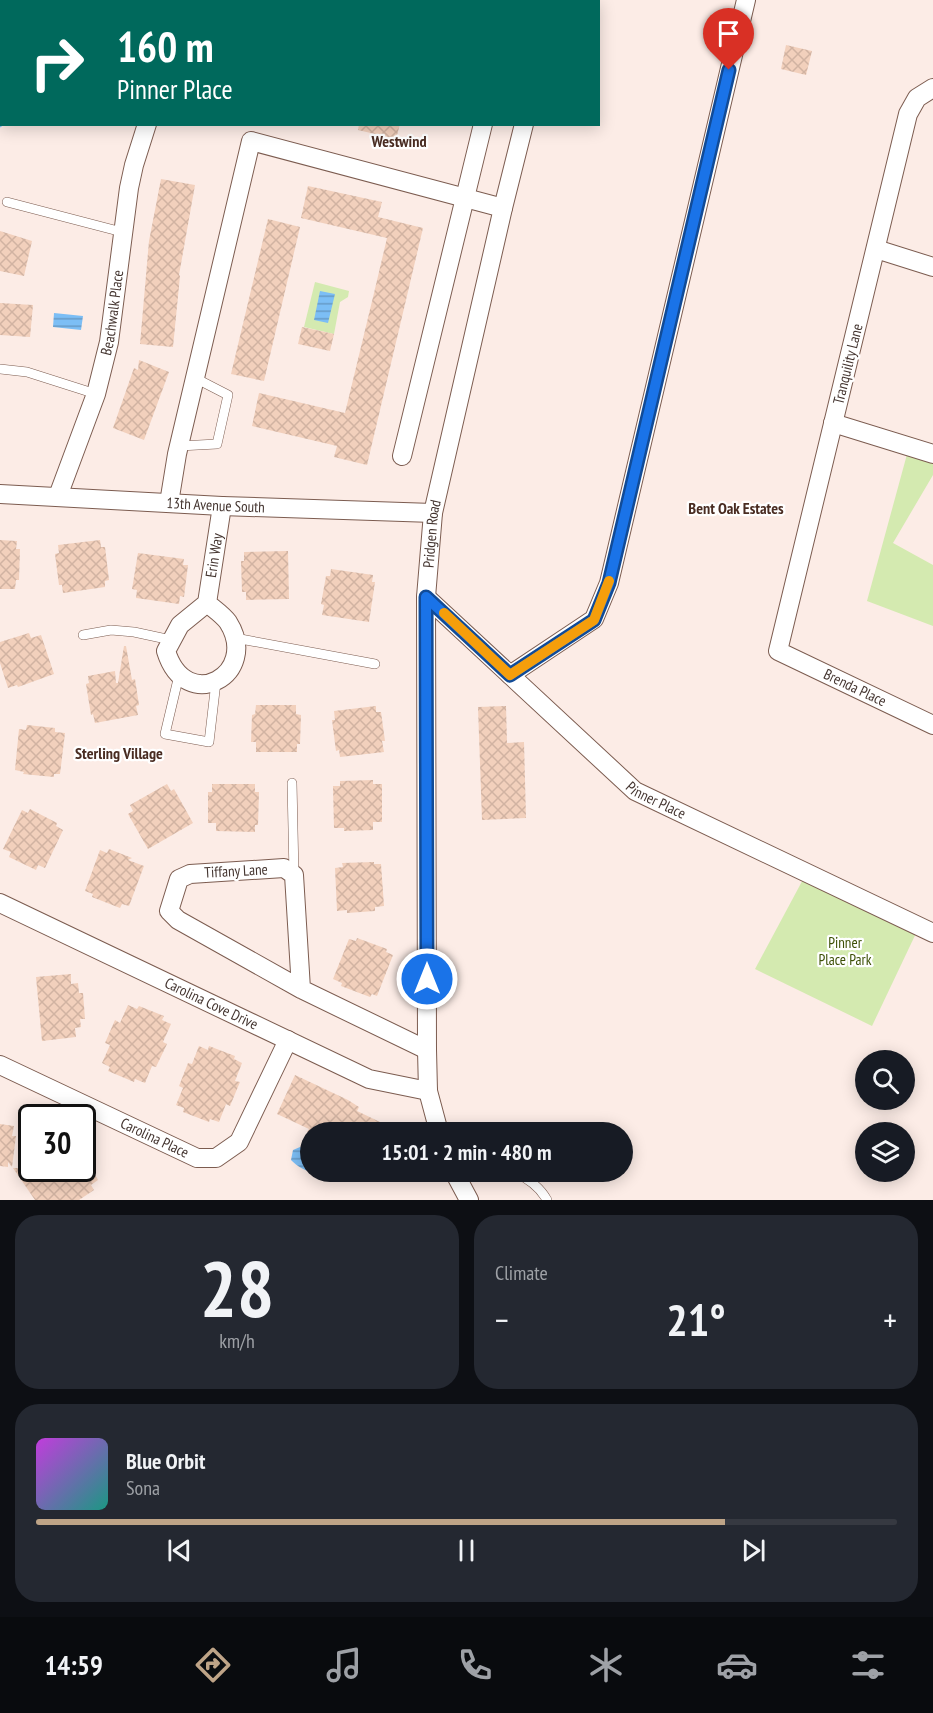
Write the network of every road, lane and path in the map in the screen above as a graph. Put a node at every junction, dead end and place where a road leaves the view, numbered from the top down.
1 (746, 0) edge
2 (933, 88) edge
3 (146, 126) edge
4 (483, 126) edge
5 (524, 126) edge
6 (253, 133) edge
7 (465, 198) junction
8 (7, 202) dead end
9 (503, 208) junction
10 (122, 232) junction
11 (876, 249) junction
12 (933, 267) edge
13 (0, 369) edge
14 (195, 378) junction
15 (96, 394) junction
16 (833, 423) junction
17 (179, 446) junction
18 (933, 454) edge
19 (402, 456) dead end
20 (0, 494) edge
21 (58, 496) junction
22 (169, 503) junction
23 (222, 506) junction
24 (433, 513) junction
25 (426, 597) junction
26 (207, 603) junction
27 (83, 635) dead end
28 (235, 638) junction
29 (171, 639) junction
30 (778, 651) joint
31 (375, 664) dead end
32 (179, 675) junction
33 (510, 675) junction
34 (216, 682) junction
35 (933, 725) edge
36 (292, 783) dead end
37 (294, 875) junction
38 (0, 903) edge
39 (933, 933) edge
40 (301, 988) junction
41 (288, 1040) junction
42 (427, 1050) junction
43 (0, 1065) edge
44 (428, 1091) junction
45 (436, 1122) edge
46 (460, 1182) edge
47 (531, 1182) edge
48 (470, 1200) edge
49 (547, 1200) edge

1 - 33 street
2 - 11 street, Tranquility Lane
3 - 10 street, Beachwalk Place
4 - 7 street
5 - 9 street, Pridgen Road
6 - 7 street
6 - 14 street
7 - 9 street
7 - 19 street
8 - 10 lane
9 - 24 street, Pridgen Road
10 - 15 street, Beachwalk Place
11 - 12 street
11 - 16 street, Tranquility Lane
13 - 15 lane
14 - 17 street
14 - 17 lane
15 - 21 street, Beachwalk Place
16 - 18 street
16 - 30 street, Tranquility Lane
17 - 22 street
20 - 21 street, 13th Avenue South
21 - 22 street, 13th Avenue South
22 - 23 street, 13th Avenue South
23 - 24 street, 13th Avenue South
23 - 26 street, Erin Way
24 - 25 street, Pridgen Road
25 - 33 street, Pinner Place
25 - 42 street, Pridgen Road
26 - 28 street
26 - 29 street
27 - 29 lane
28 - 31 lane
28 - 34 street
29 - 32 street
30 - 35 street, Brenda Place
32 - 34 street
32 - 34 lane
33 - 39 street, Pinner Place
36 - 37 lane
37 - 40 street
37 - 40 street, Tiffany Lane
38 - 41 street, Carolina Cove Drive
40 - 42 street, Tiffany Lane
41 - 43 street, Carolina Place
41 - 44 street, Carolina Cove Drive
42 - 44 street, Pridgen Road
44 - 45 street, Pridgen Road
46 - 48 street
47 - 49 lane

